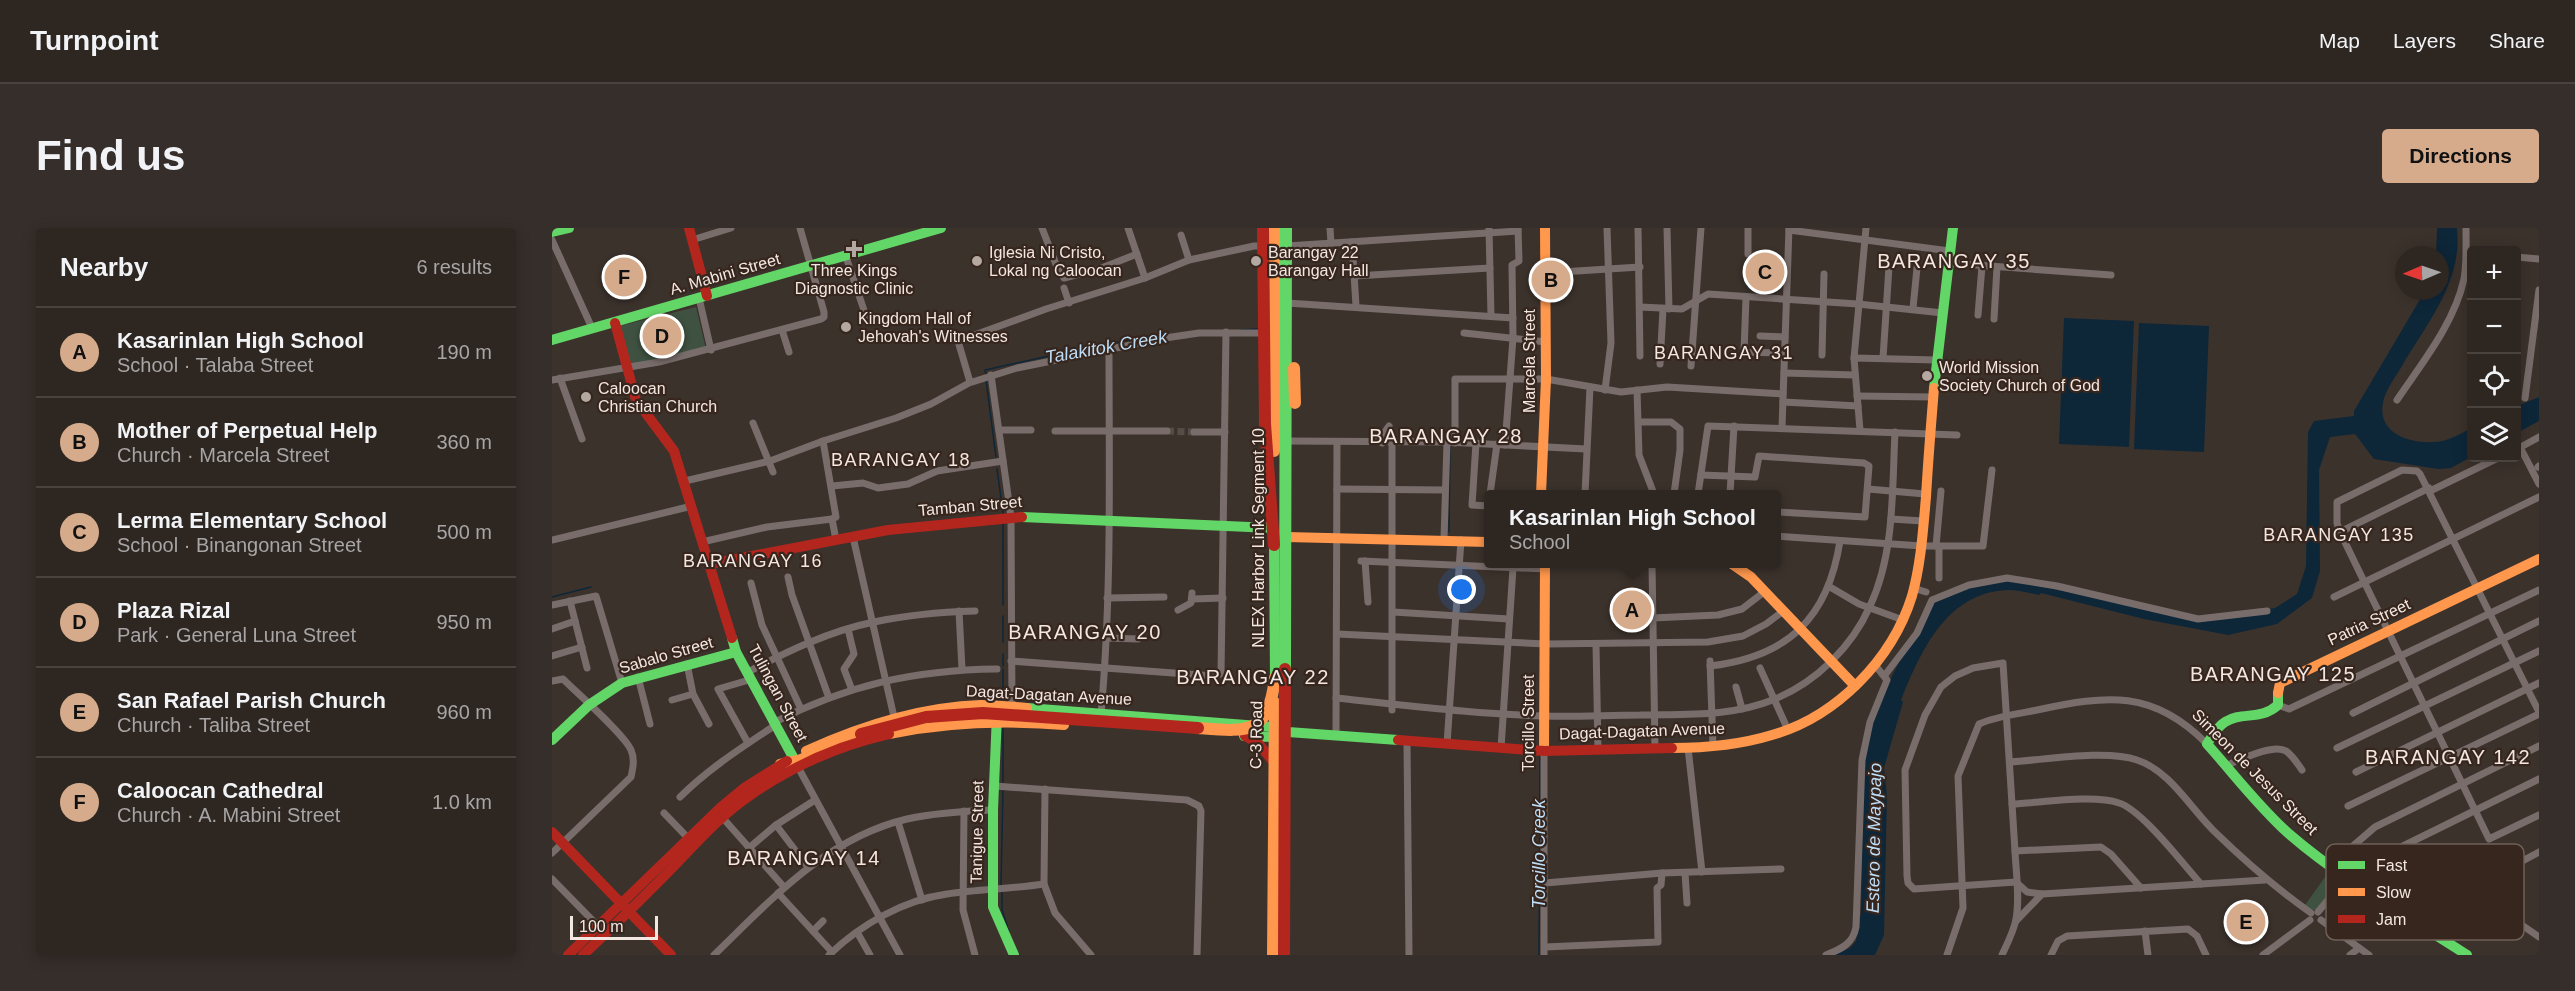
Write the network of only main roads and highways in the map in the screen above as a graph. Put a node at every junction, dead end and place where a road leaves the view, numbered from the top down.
1 (569, 228) edge
2 (941, 228) edge
3 (1263, 228) edge
4 (1273, 228) edge
5 (1287, 228) edge
6 (1545, 228) edge
7 (1953, 228) edge
8 (552, 232) edge
9 (690, 234) edge
10 (1287, 249) junction
11 (703, 297) junction
12 (615, 322) junction
13 (552, 340) edge
14 (1295, 403) dead end
15 (1541, 490) edge
16 (1272, 528) junction
17 (1287, 537) junction
18 (1484, 542) edge
19 (1274, 545) junction
20 (2539, 559) edge
21 (710, 564) junction
22 (1545, 568) edge
23 (1738, 568) edge
24 (736, 652) junction
25 (1275, 678) junction
26 (1854, 686) junction
27 (1273, 705) junction
28 (997, 706) junction
29 (994, 724) junction
30 (1245, 730) junction
31 (1272, 732) junction
32 (1288, 732) junction
33 (552, 740) edge
34 (2207, 744) joint
35 (1545, 751) junction
36 (1272, 760) junction
37 (796, 762) junction
38 (780, 764) junction
39 (552, 832) edge
40 (2326, 861) edge
41 (663, 869) junction
42 (625, 908) junction
43 (2445, 940) edge
44 (568, 955) edge
45 (583, 955) edge
46 (671, 955) edge
47 (1014, 955) edge
48 (1271, 955) edge
49 (1286, 955) edge
50 (2468, 955) edge

1 - 8 main road
2 - 11 main road, A. Mabini Street
3 - 19 main road, bridge
4 - 16 main road, C-3 Road
4 - 19 main road, NLEX Harbor Link Segment 10, bridge
5 - 10 main road, NLEX Harbor Link Segment 10, bridge
6 - 15 main road, Marcela Street
7 - 26 main road, Dagat-Dagatan Avenue
9 - 11 main road
10 - 14 main road, bridge
10 - 17 main road, C-3 Road
10 - 49 main road, NLEX Harbor Link Segment 10, bridge
11 - 12 main road, A. Mabini Street
12 - 13 main road, A. Mabini Street
12 - 21 main road, Tulingan Street
16 - 21 main road, Tamban Street
16 - 27 main road, C-3 Road
17 - 18 main road
17 - 32 main road, C-3 Road
19 - 25 main road, NLEX Harbor Link Segment 10
20 - 34 main road, Patria Street
21 - 24 main road, Tulingan Street
22 - 35 main road, Torcillo Street
23 - 26 main road
24 - 33 main road, Sabalo Street
24 - 37 main road, Tulingan Street
25 - 38 main road, bridge
25 - 48 main road, NLEX Harbor Link Segment 10, bridge
26 - 35 main road, Dagat-Dagatan Avenue
27 - 30 main road
27 - 31 main road, C-3 Road
28 - 29 main road, Tanigue Street
28 - 30 main road, Dagat-Dagatan Avenue
28 - 37 main road, Dagat-Dagatan Avenue
29 - 30 main road, Dagat-Dagatan Avenue
29 - 37 main road, Dagat-Dagatan Avenue
29 - 47 main road, Tanigue Street
30 - 31 main road, Dagat-Dagatan Avenue
30 - 36 main road
31 - 32 main road, Dagat-Dagatan Avenue
31 - 36 main road, C-3 Road
32 - 35 main road, Dagat-Dagatan Avenue
32 - 49 main road, C-3 Road
34 - 40 main road, Simeon de Jesus Street
36 - 48 main road, C-3 Road
37 - 38 main road, Dagat-Dagatan Avenue
37 - 41 main road, Dagat-Dagatan Avenue
38 - 41 main road, Dagat-Dagatan Avenue
39 - 42 main road
41 - 42 main road, Dagat-Dagatan Avenue
42 - 44 main road, Dagat-Dagatan Avenue
42 - 45 main road, Dagat-Dagatan Avenue
42 - 46 main road
43 - 50 main road, Simeon de Jesus Street

